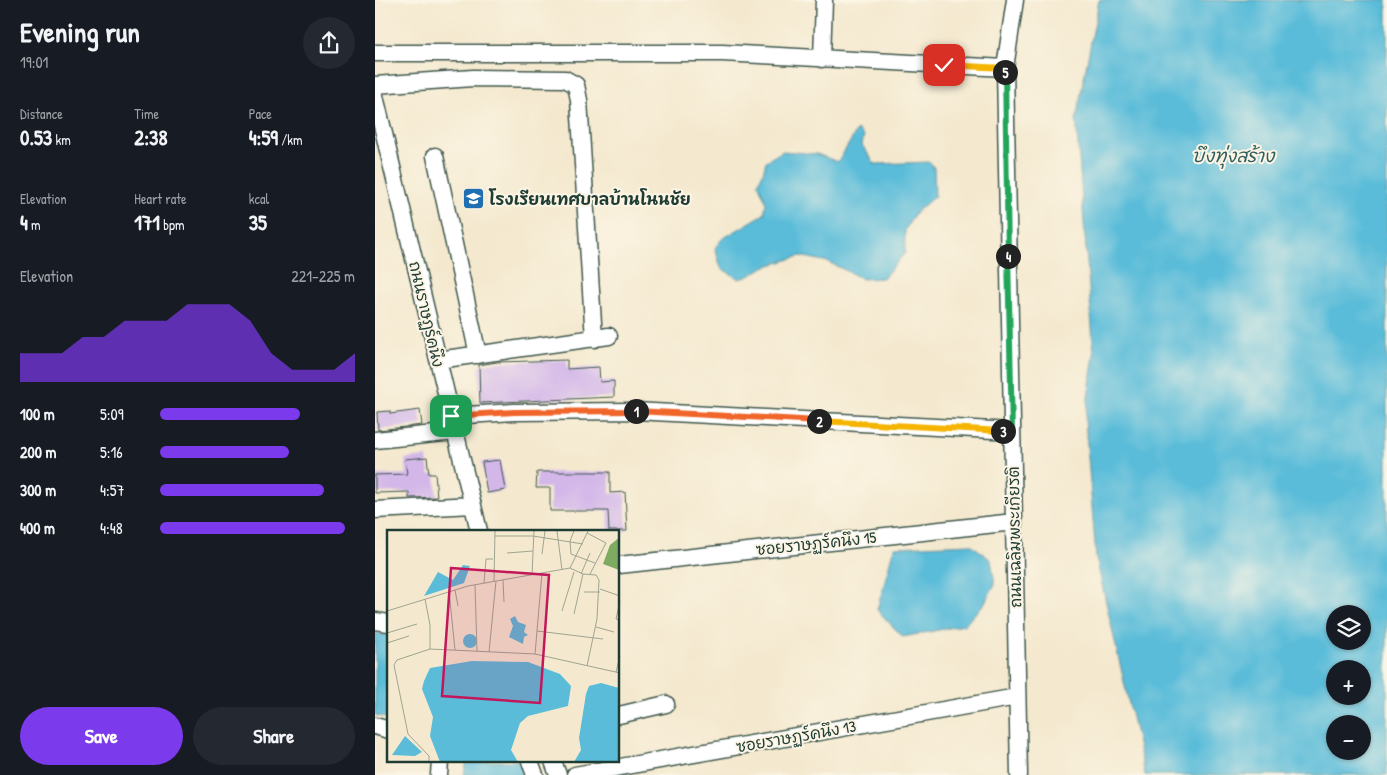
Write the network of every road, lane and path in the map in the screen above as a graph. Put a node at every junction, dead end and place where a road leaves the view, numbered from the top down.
1 (824, 0) edge
2 (1015, 0) edge
3 (375, 53) edge
4 (822, 59) junction
5 (1005, 68) junction
6 (375, 85) edge
7 (375, 96) edge
8 (380, 136) edge
9 (435, 156) dead end
10 (477, 355) junction
11 (438, 360) junction
12 (451, 416) junction
13 (1012, 431) junction
14 (455, 432) junction
15 (375, 440) edge
16 (473, 505) junction
17 (375, 510) edge
18 (1014, 522) junction
19 (479, 530) edge
20 (620, 565) edge
21 (1017, 697) junction
22 (666, 704) dead end
23 (620, 715) edge
24 (440, 762) edge
25 (530, 762) edge
26 (553, 762) edge
27 (439, 775) edge
28 (535, 775) edge
29 (558, 775) edge
30 (575, 775) edge
31 (1019, 775) edge

1 - 4 street
2 - 5 street, ถนนเฉลิมพระเกียรติ
3 - 4 street
4 - 5 street
5 - 13 street, ถนนเฉลิมพระเกียรติ
6 - 10 street
7 - 8 street, ถนนราษฏร์คนึง
8 - 11 street, ถนนราษฏร์คนึง
9 - 10 street
10 - 11 street
11 - 12 street, ถนนราษฏร์คนึง
12 - 13 street
12 - 14 street, ถนนราษฏร์คนึง
13 - 18 street, ถนนเฉลิมพระเกียรติ
14 - 15 street
14 - 16 street, ถนนราษฏร์คนึง
16 - 17 street
16 - 19 street, ถนนราษฏร์คนึง
18 - 20 street, ซอยราษฏร์คนึง 15
18 - 21 street, ถนนเฉลิมพระเกียรติ
21 - 30 street, ซอยราษฏร์คนึง 13
21 - 31 street, ถนนเฉลิมพระเกียรติ
22 - 23 street
24 - 27 street
25 - 28 street
26 - 29 street

